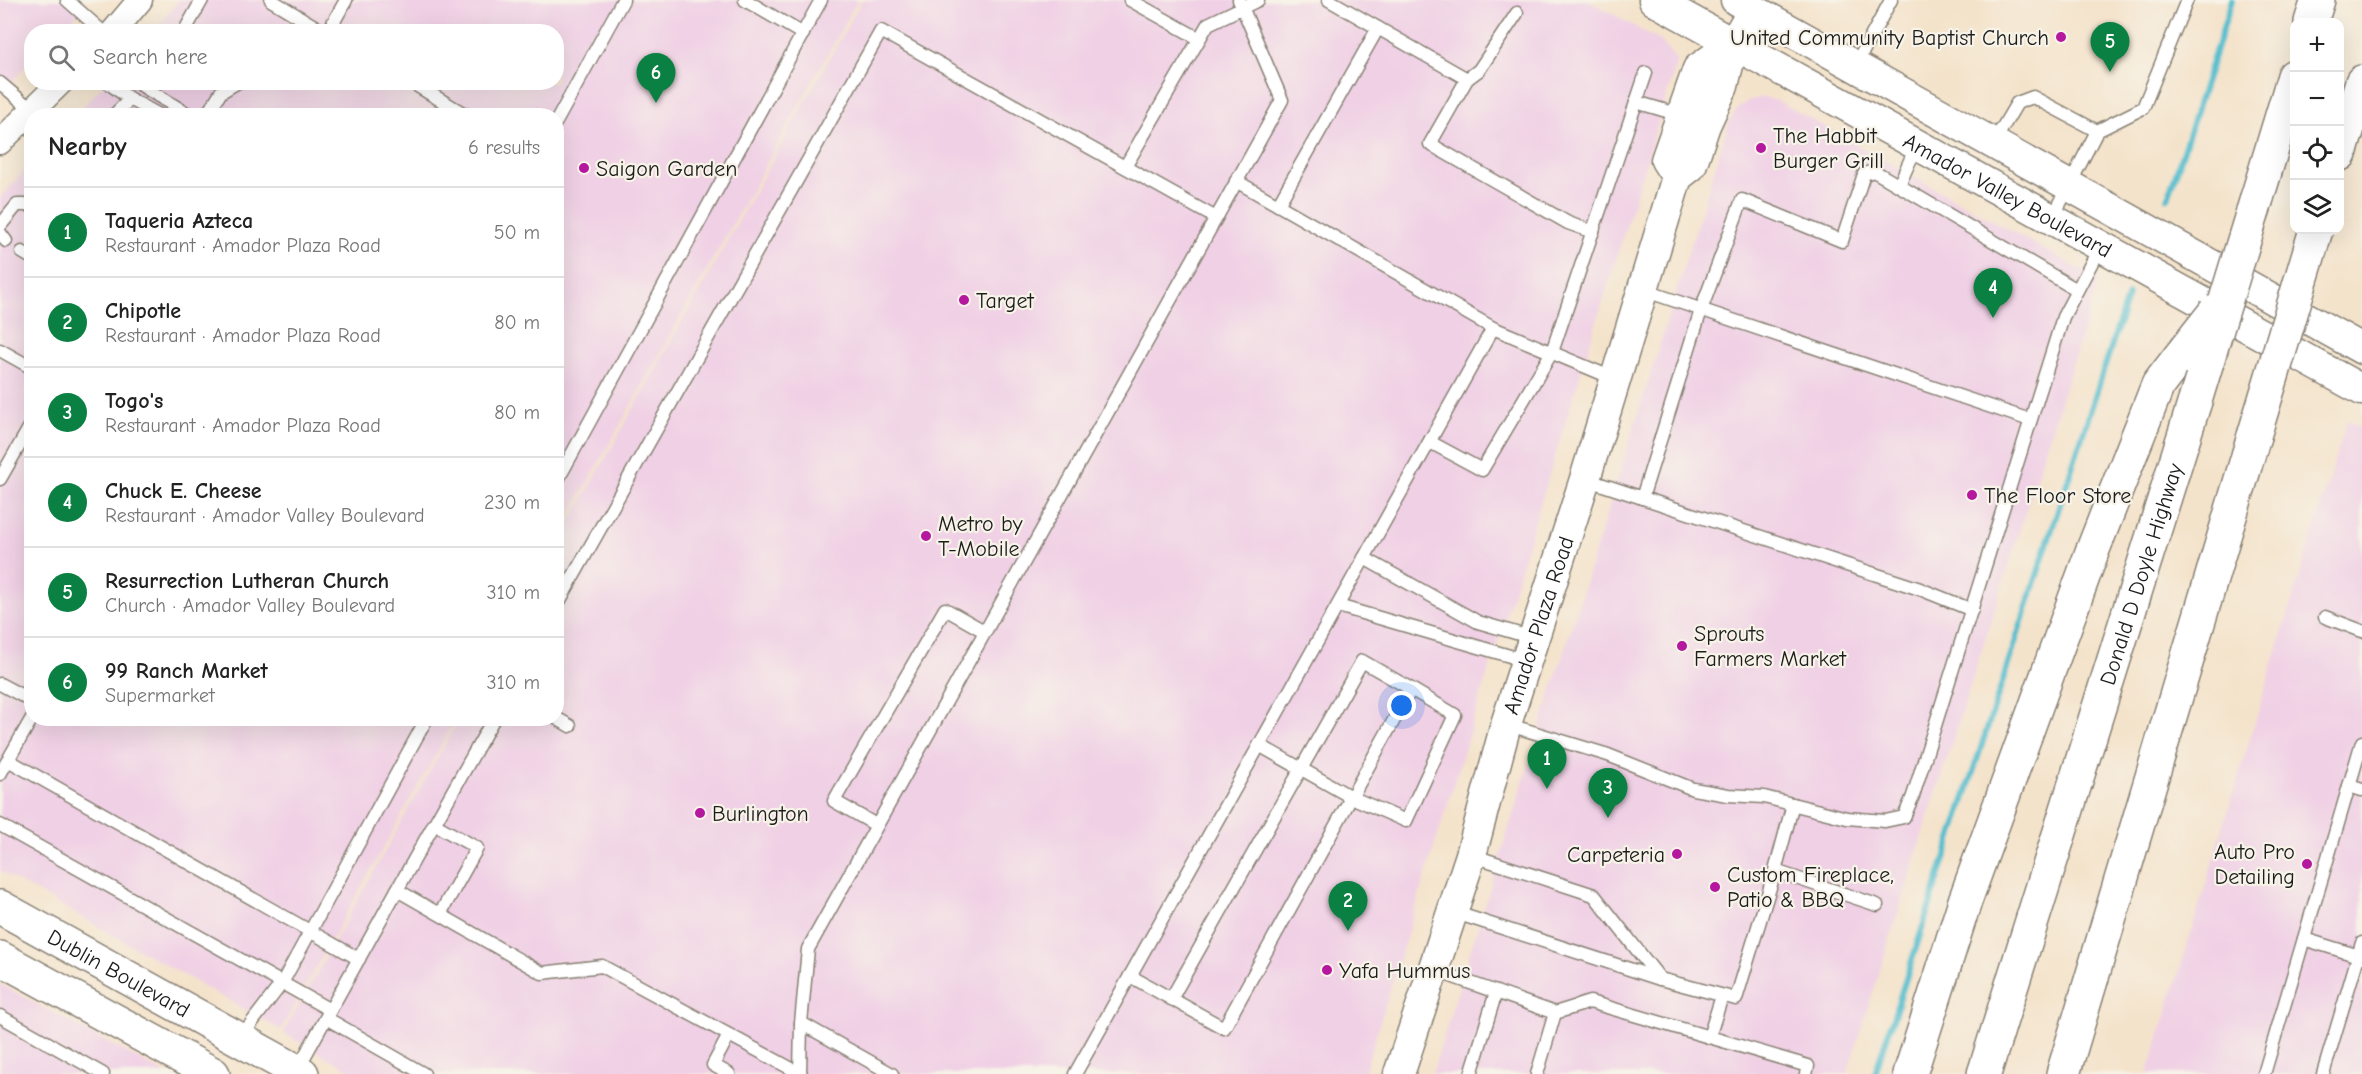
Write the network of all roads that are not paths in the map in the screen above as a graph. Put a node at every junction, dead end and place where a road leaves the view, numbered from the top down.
1 (67, 0) edge
2 (140, 0) edge
3 (202, 0) edge
4 (271, 0) edge
5 (346, 0) edge
6 (745, 0) edge
7 (821, 0) edge
8 (1130, 0) edge
9 (1258, 0) edge
10 (1329, 0) edge
11 (1654, 0) edge
12 (1891, 0) edge
13 (2187, 0) edge
14 (2318, 0) edge
15 (618, 2) edge
16 (1749, 3) edge
17 (1240, 4) edge
18 (1517, 13) dead end
19 (2312, 18) edge
20 (95, 24) edge
21 (120, 24) edge
22 (188, 24) edge
23 (310, 24) edge
24 (327, 24) edge
25 (1378, 28) junction
26 (802, 34) junction
27 (1198, 38) junction
28 (1733, 44) junction
29 (1855, 66) junction
30 (1646, 73) dead end
31 (1467, 79) junction
32 (2362, 82) edge
33 (0, 83) edge
34 (53, 90) edge
35 (118, 90) edge
36 (150, 90) edge
37 (224, 90) edge
38 (421, 90) edge
39 (2290, 92) edge
40 (130, 99) junction
41 (1636, 102) junction
42 (30, 108) edge
43 (34, 108) edge
44 (121, 108) edge
45 (146, 108) edge
46 (178, 108) edge
47 (211, 108) edge
48 (444, 108) edge
49 (563, 108) edge
50 (1680, 115) junction
51 (24, 118) edge
52 (2097, 131) junction
53 (2344, 141) edge
54 (0, 142) edge
55 (1994, 142) junction
56 (1917, 145) junction
57 (1125, 167) junction
58 (1677, 177) junction
59 (1236, 181) junction
60 (2070, 184) junction
61 (1899, 185) junction
62 (1278, 205) junction
63 (24, 206) edge
64 (1216, 218) junction
65 (2052, 220) junction
66 (0, 226) edge
67 (1593, 232) junction
68 (2315, 234) edge
69 (2100, 247) junction
70 (1643, 290) junction
71 (2077, 290) junction
72 (2227, 297) junction
73 (1701, 310) junction
74 (1493, 328) junction
75 (2362, 349) edge
76 (0, 350) edge
77 (1552, 352) junction
78 (24, 360) edge
79 (1615, 379) junction
80 (2362, 390) edge
81 (2030, 420) junction
82 (24, 437) edge
83 (1430, 442) junction
84 (564, 468) edge
85 (0, 478) edge
86 (1585, 479) junction
87 (1642, 498) junction
88 (1364, 558) junction
89 (564, 593) edge
90 (1338, 606) junction
91 (1971, 610) junction
92 (2325, 617) dead end
93 (984, 631) junction
94 (2362, 631) edge
95 (1530, 650) junction
96 (0, 684) edge
97 (1411, 689) junction
98 (24, 697) edge
99 (564, 723) edge
100 (1506, 723) junction
101 (27, 726) edge
102 (424, 726) edge
103 (489, 726) edge
104 (570, 726) dead end
105 (2362, 742) edge
106 (1259, 745) junction
107 (8, 760) junction
108 (1301, 769) junction
109 (0, 774) edge
110 (2349, 786) junction
111 (2362, 790) edge
112 (1351, 797) junction
113 (1793, 804) junction
114 (434, 824) junction
115 (0, 825) edge
116 (876, 825) junction
117 (1471, 855) junction
118 (1775, 871) junction
119 (397, 890) junction
120 (1877, 905) dead end
121 (0, 907) edge
122 (1452, 912) junction
123 (440, 914) junction
124 (311, 931) junction
125 (2304, 939) junction
126 (2361, 952) edge
127 (0, 958) edge
128 (359, 959) junction
129 (1433, 969) junction
130 (1130, 976) junction
131 (1660, 979) junction
132 (282, 983) junction
133 (1496, 992) junction
134 (1722, 996) junction
135 (1171, 999) junction
136 (1555, 1013) junction
137 (328, 1014) junction
138 (0, 1016) edge
139 (801, 1023) junction
140 (729, 1035) junction
141 (1709, 1037) junction
142 (239, 1039) junction
143 (170, 1051) junction
144 (295, 1070) edge
145 (104, 1074) edge
146 (213, 1074) edge
147 (232, 1074) edge
148 (424, 1074) edge
149 (729, 1074) edge
150 (799, 1074) edge
151 (892, 1074) edge
152 (1075, 1074) edge
153 (1399, 1074) edge
154 (1471, 1074) edge
155 (1537, 1074) edge
156 (1806, 1074) edge
157 (1910, 1074) edge
158 (1984, 1074) edge
159 (2063, 1074) edge
160 (2264, 1074) edge
161 (2323, 1074) edge

1 - 20 lane
2 - 21 street
3 - 22 lane
4 - 23 lane
5 - 24 lane
6 - 26 lane
7 - 26 lane
8 - 27 lane
9 - 17 lane
10 - 25 lane
11 - 28 street, Amador Valley Boulevard
12 - 29 lane
13 - 52 lane
14 - 19 main road
15 - 49 lane
16 - 28 street, Amador Plaza Road
16 - 29 street, Amador Valley Boulevard
17 - 27 lane
17 - 59 lane
18 - 31 lane
25 - 31 lane
25 - 62 lane
26 - 84 lane
27 - 57 lane
28 - 50 street, Amador Plaza Road
28 - 56 street, Amador Valley Boulevard
28 - 58 street, Amador Plaza Road
29 - 55 street, Amador Valley Boulevard
30 - 41 lane
31 - 67 lane
32 - 53 main road
33 - 42 lane
34 - 43 street
35 - 40 lane
36 - 46 lane
37 - 47 lane
38 - 48 lane
39 - 72 main road, Donald D Doyle Highway, bridge
40 - 44 lane
40 - 45 lane
41 - 50 lane
41 - 67 lane
50 - 58 street, Amador Plaza Road
51 - 54 street
52 - 55 lane
52 - 60 lane
55 - 60 street, Amador Valley Boulevard
56 - 61 lane
56 - 65 street, Amador Valley Boulevard
57 - 64 lane
57 - 89 lane
58 - 70 street, Amador Plaza Road
59 - 62 lane
59 - 64 lane
60 - 65 lane
60 - 75 street, Amador Valley Boulevard
61 - 71 lane
61 - 73 lane
62 - 74 lane
63 - 66 lane
64 - 93 lane
65 - 69 street, Amador Valley Boulevard
67 - 77 lane
68 - 159 main road, bridge
69 - 71 lane
69 - 80 street, Amador Valley Boulevard
70 - 73 lane
70 - 79 street, Amador Plaza Road
71 - 81 lane
72 - 157 main road, bridge
72 - 158 main road, Donald D Doyle Highway, bridge
73 - 81 lane
73 - 87 lane
74 - 77 lane
74 - 83 lane
76 - 78 lane
77 - 79 lane
77 - 83 lane
79 - 86 street, Amador Plaza Road
81 - 91 lane
82 - 85 lane
83 - 88 lane
86 - 87 lane
86 - 95 street, Amador Plaza Road
87 - 91 lane
88 - 90 lane
88 - 95 lane
90 - 95 lane
90 - 106 lane
91 - 113 lane
92 - 94 lane
93 - 116 lane
93 - 116 lane
95 - 100 street, Amador Plaza Road
96 - 98 lane
97 - 108 lane
97 - 112 lane
97 - 112 lane
99 - 104 lane
100 - 113 lane
100 - 117 street, Amador Plaza Road
101 - 107 lane
102 - 124 lane
103 - 114 lane
105 - 110 lane
106 - 108 lane
106 - 130 lane
107 - 109 lane
107 - 124 lane
108 - 112 lane
108 - 135 lane
110 - 111 lane
110 - 125 lane
112 - 135 lane
113 - 118 lane
114 - 119 lane
114 - 123 lane
115 - 132 lane
116 - 139 lane
117 - 122 street, Amador Plaza Road
117 - 131 lane
118 - 120 lane
118 - 134 lane
119 - 123 lane
119 - 128 lane
121 - 142 main road, Dublin Boulevard
122 - 129 street, Amador Plaza Road
122 - 131 lane
123 - 140 lane
124 - 128 lane
124 - 132 lane
125 - 126 lane
125 - 160 lane
126 - 161 lane
127 - 143 main road, Dublin Boulevard
128 - 137 lane
129 - 133 lane
129 - 153 street, Amador Plaza Road
130 - 135 lane
130 - 152 lane
131 - 134 lane
132 - 137 lane
132 - 142 lane
133 - 136 lane
133 - 154 lane
134 - 141 lane
136 - 141 lane
136 - 155 lane
137 - 144 lane
137 - 148 lane
138 - 145 lane
139 - 150 lane
139 - 151 lane
140 - 149 lane
140 - 150 lane
141 - 156 lane
142 - 143 main road, Dublin Boulevard
142 - 144 main road, Dublin Boulevard
143 - 146 main road, Dublin Boulevard
144 - 147 main road

